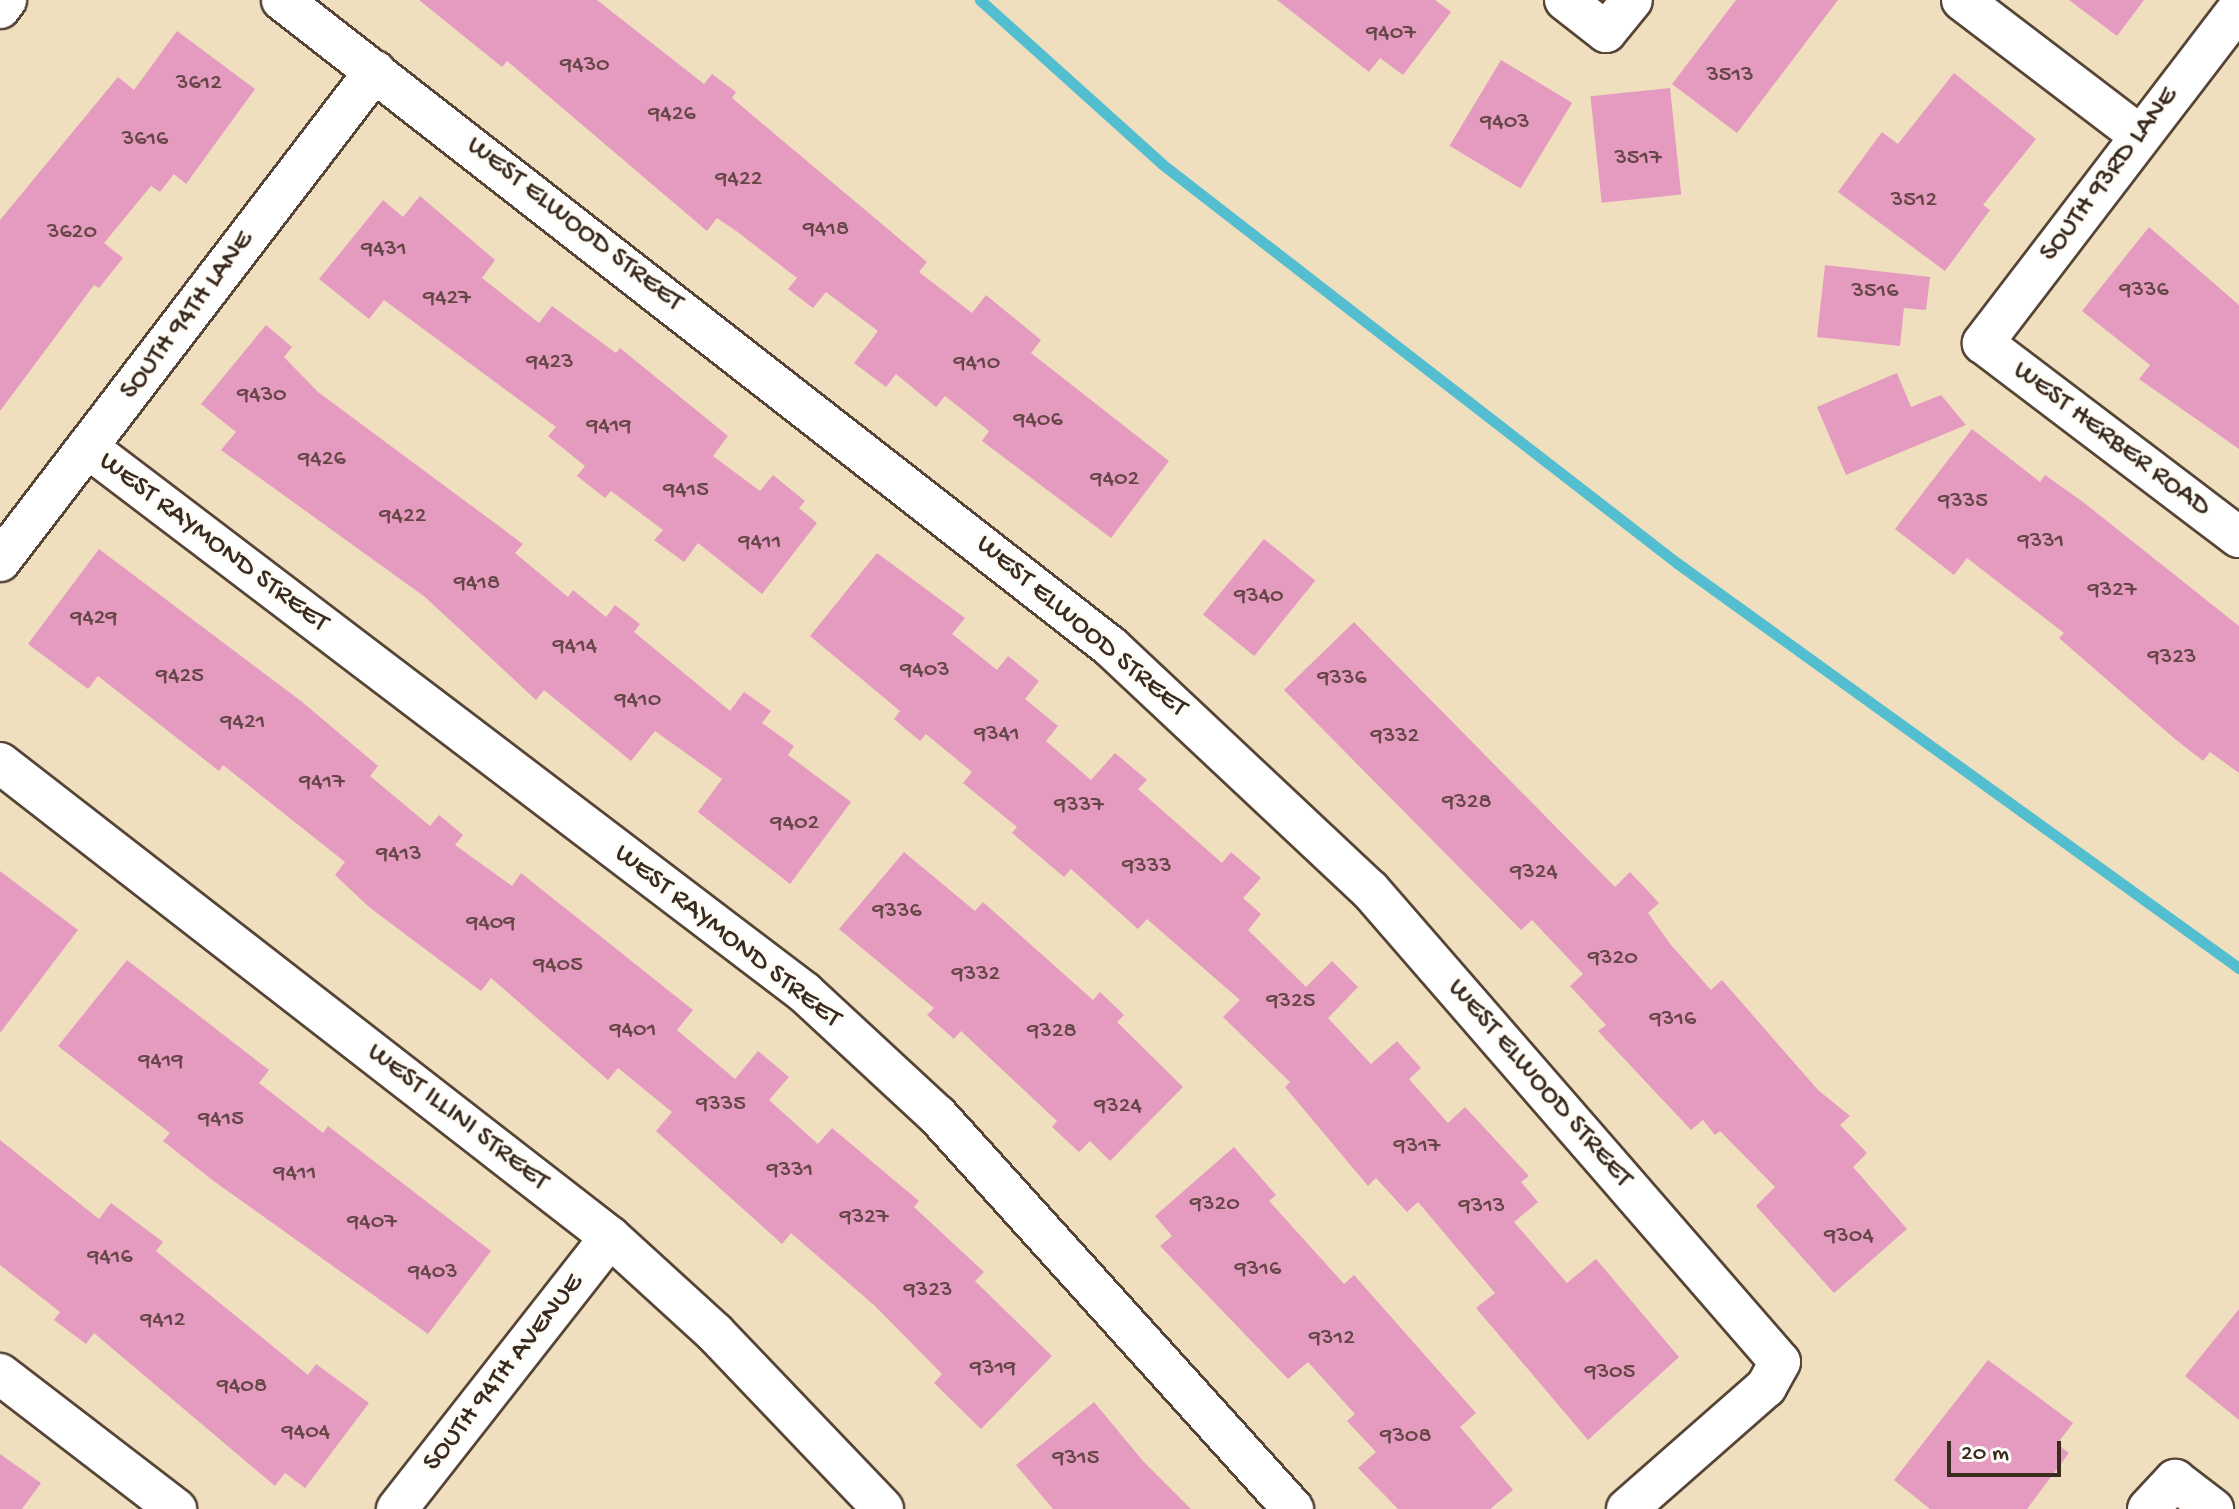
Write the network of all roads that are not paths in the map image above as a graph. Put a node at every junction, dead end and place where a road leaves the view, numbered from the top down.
1 (6, 0) edge
2 (282, 0) edge
3 (1565, 0) edge
4 (1632, 0) edge
5 (1962, 0) edge
6 (0, 8) edge
7 (2239, 8) edge
8 (375, 71) junction
9 (2139, 135) junction
10 (1983, 343) joint
11 (87, 447) junction
12 (2239, 537) edge
13 (0, 561) edge
14 (0, 763) edge
15 (610, 1237) junction
16 (0, 1374) edge
17 (176, 1509) edge
18 (397, 1509) edge
19 (883, 1509) edge
20 (1293, 1509) edge
21 (1627, 1509) edge
22 (2148, 1509) edge
23 (2213, 1509) edge

1 - 6 street
2 - 8 street, WEST ELWOOD STREET
3 - 4 street
5 - 9 street
7 - 9 street, SOUTH 93RD LANE
8 - 11 street, SOUTH 94TH LANE
8 - 21 street, WEST ELWOOD STREET
9 - 10 street, SOUTH 93RD LANE
10 - 12 street, WEST HERBER ROAD
11 - 13 street, SOUTH 94TH LANE
11 - 20 street, WEST RAYMOND STREET
14 - 15 street, WEST ILLINI STREET
15 - 18 street, SOUTH 94TH AVENUE
15 - 19 street, WEST ILLINI STREET
16 - 17 street
22 - 23 street

